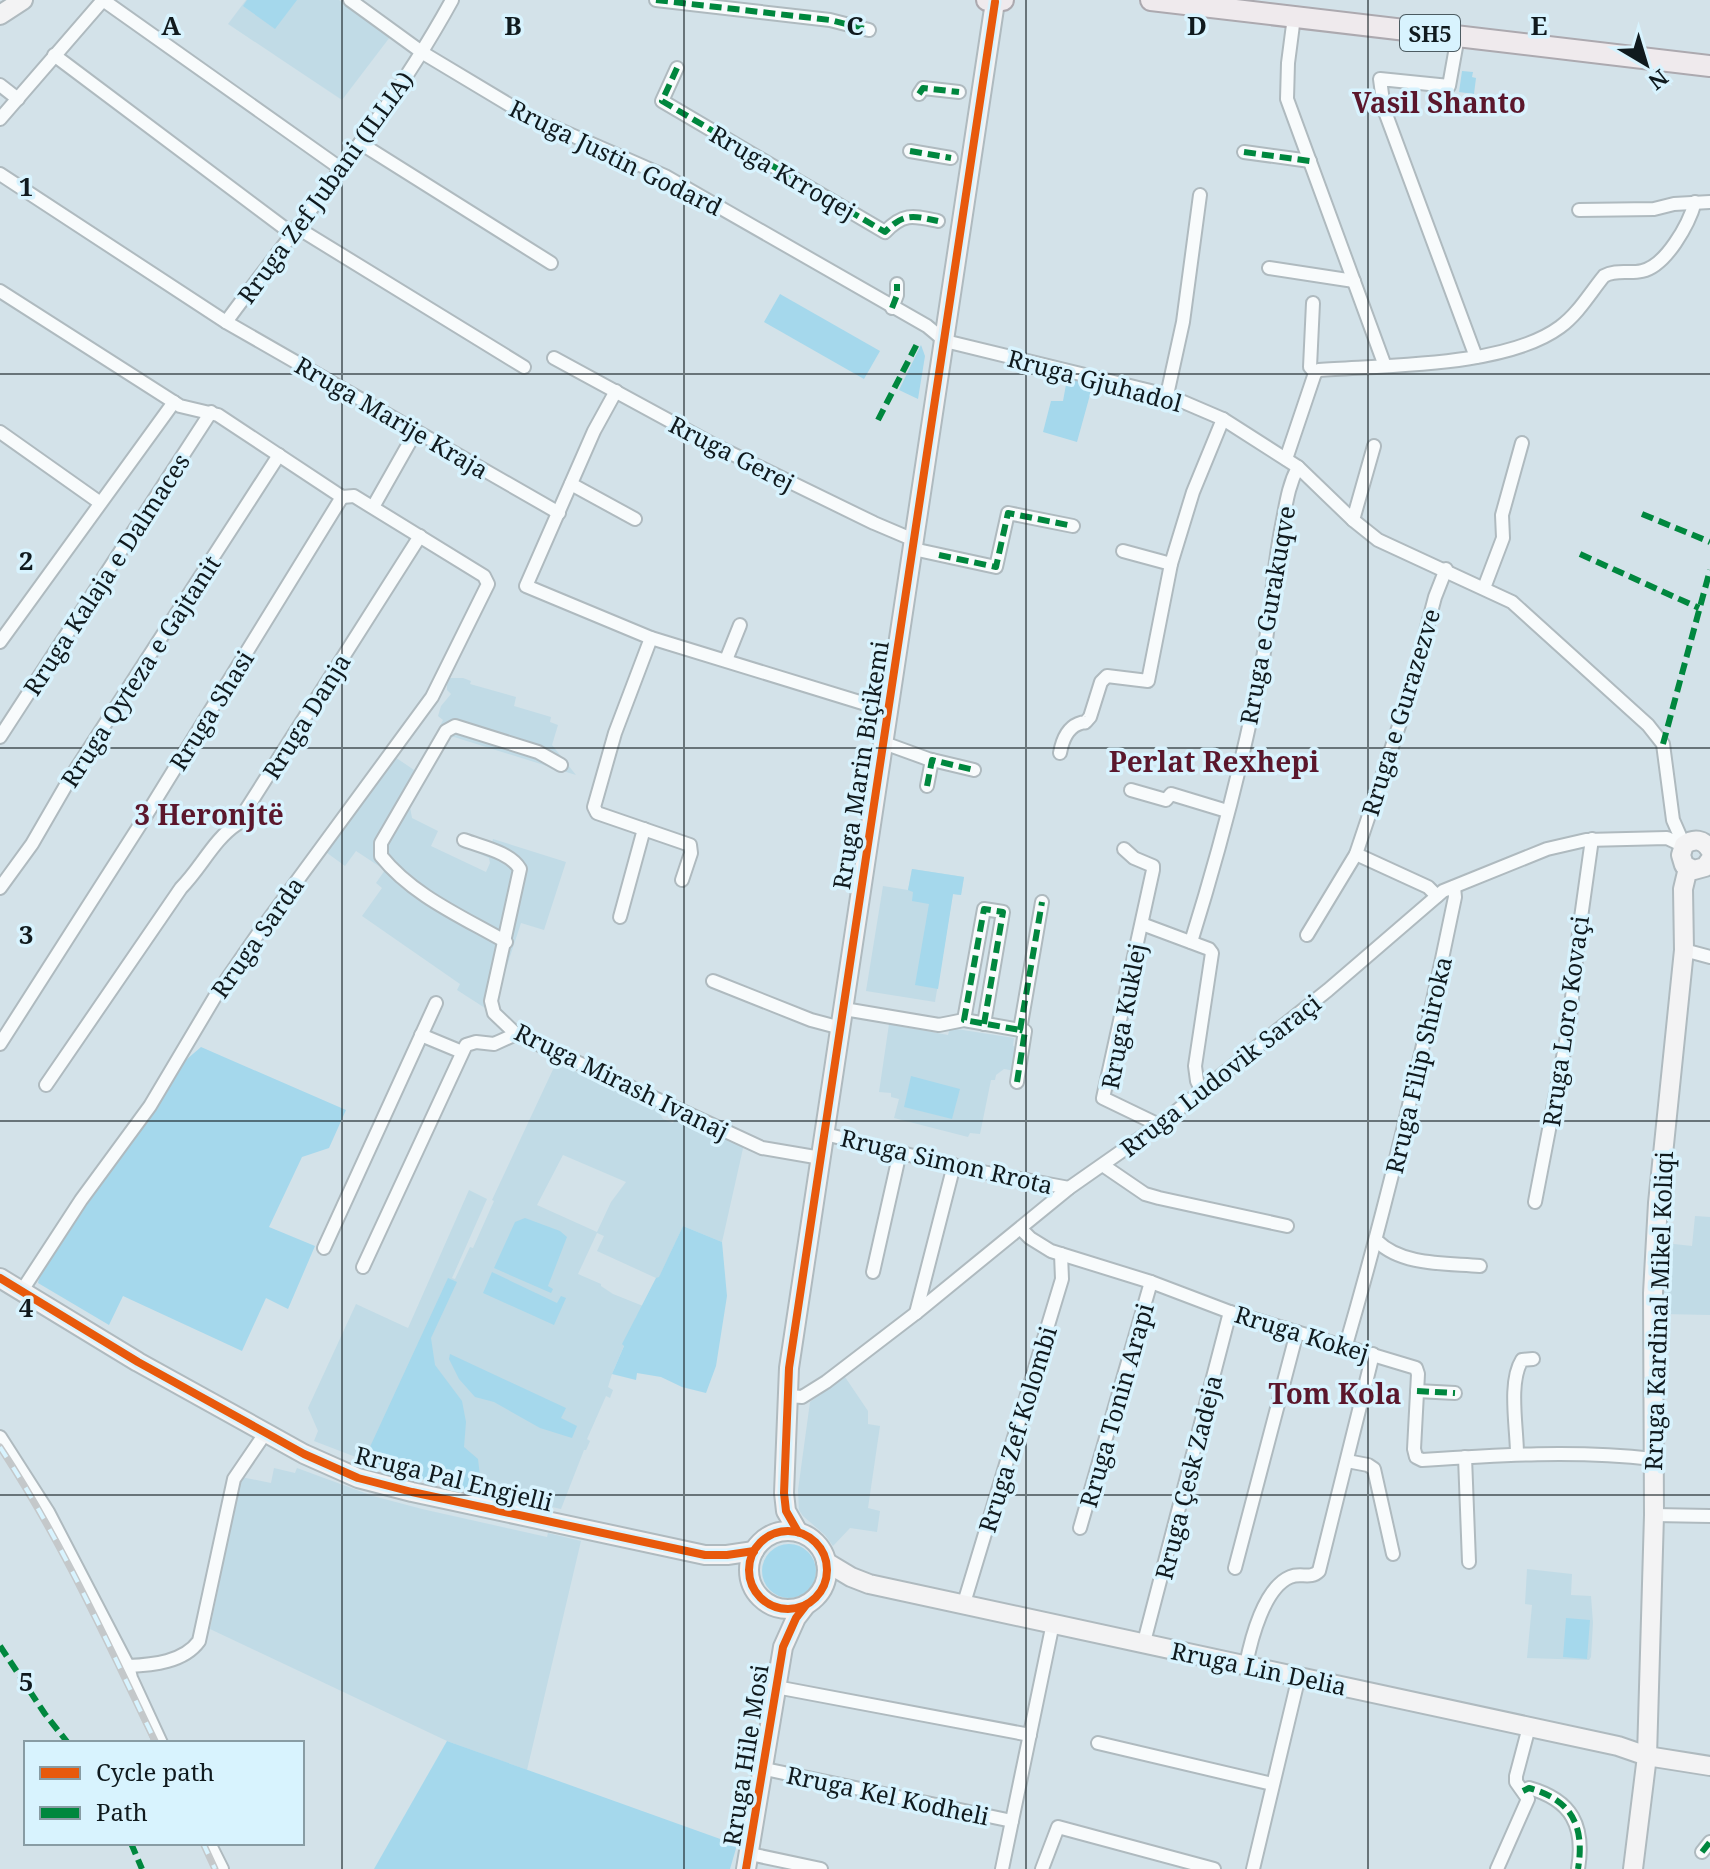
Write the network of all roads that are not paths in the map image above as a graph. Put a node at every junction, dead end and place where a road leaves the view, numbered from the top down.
1 (23, 0) edge
2 (103, 0) edge
3 (452, 0) edge
4 (656, 0) edge
5 (1151, 0) edge
6 (353, 1) edge
7 (995, 1) edge
8 (1260, 6) edge
9 (0, 15) edge
10 (1294, 17) junction
11 (869, 30) dead end
12 (1458, 36) junction
13 (423, 53) junction
14 (54, 55) junction
15 (1710, 66) edge
16 (677, 68) dead end
17 (0, 85) edge
18 (959, 92) dead end
19 (919, 94) dead end
20 (18, 99) junction
21 (0, 119) edge
22 (360, 143) junction
23 (910, 151) dead end
24 (1244, 152) dead end
25 (951, 158) dead end
26 (1310, 161) junction
27 (340, 168) junction
28 (0, 174) edge
29 (1200, 195) dead end
30 (1695, 202) junction
31 (1710, 202) edge
32 (1579, 210) dead end
33 (938, 221) dead end
34 (294, 230) junction
35 (551, 263) dead end
36 (1269, 268) dead end
37 (1354, 281) junction
38 (897, 284) dead end
39 (0, 291) edge
40 (1313, 303) dead end
41 (892, 308) junction
42 (226, 322) junction
43 (945, 341) junction
44 (1476, 357) junction
45 (554, 358) dead end
46 (1385, 366) junction
47 (524, 367) dead end
48 (1315, 373) junction
49 (616, 391) junction
50 (1167, 395) junction
51 (174, 402) junction
52 (211, 412) junction
53 (1223, 419) junction
54 (416, 431) junction
55 (0, 432) edge
56 (1522, 443) dead end
57 (1374, 446) dead end
58 (279, 455) junction
59 (1286, 459) junction
60 (1298, 467) junction
61 (571, 484) junction
62 (342, 497) junction
63 (99, 502) junction
64 (373, 507) junction
65 (559, 513) junction
66 (635, 519) dead end
67 (1353, 520) junction
68 (1073, 526) dead end
69 (420, 536) junction
70 (914, 544) junction
71 (1123, 551) dead end
72 (1171, 564) junction
73 (1446, 569) junction
74 (1484, 588) junction
75 (740, 625) dead end
76 (651, 638) junction
77 (0, 642) edge
78 (726, 660) junction
79 (889, 709) junction
80 (0, 737) edge
81 (884, 743) junction
82 (1060, 753) dead end
83 (932, 760) junction
84 (561, 765) dead end
85 (974, 770) dead end
86 (927, 786) dead end
87 (1131, 790) dead end
88 (1227, 811) junction
89 (644, 829) junction
90 (1592, 839) junction
91 (464, 840) dead end
92 (1684, 845) junction
93 (1124, 849) dead end
94 (1710, 850) edge
95 (1356, 854) junction
96 (1710, 860) edge
97 (1688, 868) junction
98 (682, 880) dead end
99 (1454, 887) junction
100 (0, 888) edge
101 (1437, 896) junction
102 (1042, 902) dead end
103 (620, 917) dead end
104 (1142, 924) junction
105 (1307, 935) dead end
106 (506, 942) junction
107 (1191, 942) junction
108 (1684, 950) junction
109 (1710, 957) edge
110 (713, 981) dead end
111 (436, 1003) dead end
112 (844, 1009) junction
113 (964, 1020) junction
114 (984, 1024) junction
115 (841, 1028) junction
116 (1020, 1030) junction
117 (516, 1034) junction
118 (421, 1035) junction
119 (0, 1044) edge
120 (462, 1052) junction
121 (1017, 1082) dead end
122 (46, 1085) dead end
123 (1202, 1091) junction
124 (1159, 1125) junction
125 (825, 1134) junction
126 (900, 1152) junction
127 (821, 1158) junction
128 (954, 1165) junction
129 (1104, 1166) junction
130 (1069, 1188) junction
131 (1535, 1202) dead end
132 (1287, 1226) dead end
133 (1021, 1229) junction
134 (1377, 1241) junction
135 (324, 1248) dead end
136 (1061, 1254) junction
137 (1480, 1266) dead end
138 (363, 1267) dead end
139 (873, 1272) dead end
140 (0, 1278) edge
141 (1151, 1282) junction
142 (21, 1292) junction
143 (1230, 1312) junction
144 (916, 1313) junction
145 (1297, 1332) junction
146 (1346, 1345) junction
147 (1373, 1354) junction
148 (1533, 1359) dead end
149 (1417, 1391) junction
150 (1455, 1393) dead end
151 (789, 1396) junction
152 (266, 1432) junction
153 (0, 1437) edge
154 (1517, 1454) junction
155 (1465, 1457) junction
156 (1653, 1459) junction
157 (1347, 1461) junction
158 (784, 1493) junction
159 (1654, 1515) junction
160 (1710, 1516) edge
161 (1080, 1528) dead end
162 (798, 1532) junction
163 (760, 1545) junction
164 (1393, 1554) dead end
165 (705, 1555) junction
166 (826, 1562) junction
167 (1469, 1562) dead end
168 (1235, 1568) dead end
169 (750, 1579) junction
170 (869, 1584) junction
171 (823, 1588) junction
172 (964, 1603) junction
173 (770, 1605) junction
174 (806, 1605) junction
175 (1053, 1623) junction
176 (1144, 1642) junction
177 (783, 1647) junction
178 (1246, 1665) junction
179 (128, 1666) junction
180 (1299, 1676) junction
181 (776, 1687) junction
182 (1529, 1727) junction
183 (1030, 1735) junction
184 (160, 1741) edge
185 (1098, 1743) dead end
186 (1647, 1756) junction
187 (1710, 1766) edge
188 (765, 1769) junction
189 (1272, 1784) junction
190 (1523, 1791) junction
191 (1012, 1821) junction
192 (210, 1845) edge
193 (748, 1862) edge
194 (1188, 1866) edge
195 (222, 1869) edge
196 (821, 1869) edge
197 (1002, 1869) edge
198 (1042, 1869) edge
199 (1214, 1869) edge
200 (1253, 1869) edge
201 (1497, 1869) edge
202 (1578, 1869) edge
203 (1633, 1869) edge

1 - 9 main road
2 - 14 street
2 - 27 street
3 - 13 street
4 - 11 street
5 - 8 main road, SH5
6 - 13 street, Rruga Justin Godard
7 - 43 main road, Rruga Marin Biçikemi
8 - 10 main road, SH5
10 - 12 main road, SH5
10 - 26 street
12 - 15 main road, SH5
12 - 44 street
13 - 22 street, Rruga Zef Jubani (ILLIA)
13 - 41 street, Rruga Justin Godard
14 - 20 street
14 - 34 street
16 - 33 street, Rruga Krroqej
17 - 20 street
18 - 19 street
20 - 21 street
22 - 27 street, Rruga Zef Jubani (ILLIA)
22 - 35 street
23 - 25 street
24 - 26 street
26 - 37 street
27 - 34 street, Rruga Zef Jubani (ILLIA)
28 - 42 street, Rruga Marije Kraja
29 - 50 street
30 - 31 street
30 - 32 street
30 - 44 street
34 - 42 street, Rruga Zef Jubani (ILLIA)
34 - 47 street
36 - 37 street
37 - 46 street
38 - 41 street
39 - 51 street
40 - 48 street
41 - 43 street, Rruga Justin Godard
42 - 54 street, Rruga Marije Kraja
43 - 50 street, Rruga Gjuhadol
43 - 70 main road, Rruga Marin Biçikemi
44 - 46 street
45 - 49 street, Rruga Gerej
46 - 48 street
48 - 59 street
49 - 61 street
49 - 70 street, Rruga Gerej
50 - 53 street, Rruga Gjuhadol
51 - 52 street
51 - 63 street
52 - 58 street
52 - 80 street, Rruga Kalaja e Dalmaces
53 - 59 street, Rruga Gjuhadol
53 - 72 street
54 - 64 street
54 - 65 street, Rruga Marije Kraja
55 - 63 street
56 - 74 street
57 - 67 street
58 - 62 street
58 - 100 street, Rruga Qyteza e Gajtanit
59 - 60 street, Rruga Gjuhadol
60 - 67 street, Rruga Gjuhadol
60 - 88 street, Rruga e Gurakuqve
61 - 65 street
61 - 66 street
62 - 64 street
62 - 119 street, Rruga Shasi
63 - 77 street
64 - 69 street
65 - 76 street
67 - 73 street, Rruga Gjuhadol
68 - 70 street
69 - 122 street, Rruga Danja
69 - 142 street, Rruga Sarda
70 - 79 main road, Rruga Marin Biçikemi
71 - 72 street
72 - 82 street
73 - 74 street, Rruga Gjuhadol
73 - 95 street, Rruga e Gurazezve
74 - 92 street, Rruga Gjuhadol
75 - 78 street
76 - 78 street
76 - 89 street
78 - 79 street
79 - 81 main road, Rruga Marin Biçikemi
81 - 83 street, Rruga Marin Biçikemi
81 - 112 main road, Rruga Marin Biçikemi
83 - 85 street, Rruga Marin Biçikemi
83 - 86 street
84 - 106 street
87 - 88 street
88 - 107 street, Rruga e Gurakuqve
89 - 98 street
89 - 103 street
90 - 92 street, Rruga Ludovik Saraçi
90 - 99 street, Rruga Ludovik Saraçi
90 - 131 street, Rruga Loro Kovaçi
91 - 106 street, Rruga Mirash Ivanaj
92 - 94 main road
92 - 97 main road, Rruga Kardinal Mikel Koliqi
93 - 104 street, Rruga Kuklej
95 - 101 street
95 - 105 street, Rruga e Gurazezve
96 - 97 main road
97 - 108 main road, Rruga Kardinal Mikel Koliqi
99 - 101 street, Rruga Ludovik Saraçi
99 - 134 street, Rruga Filip Shiroka
101 - 123 street, Rruga Ludovik Saraçi
102 - 116 street
104 - 107 street, Rruga Kuklej
104 - 124 street, Rruga Kuklej
106 - 117 street, Rruga Mirash Ivanaj
107 - 123 street
108 - 109 street
108 - 156 main road, Rruga Kardinal Mikel Koliqi
110 - 115 street
111 - 118 street
112 - 113 street
112 - 115 main road, Rruga Marin Biçikemi
113 - 114 street
113 - 114 street
114 - 116 street
115 - 125 main road, Rruga Marin Biçikemi
116 - 121 street
117 - 120 street
117 - 127 street, Rruga Mirash Ivanaj
118 - 120 street
118 - 135 street
120 - 138 street
123 - 124 street, Rruga Ludovik Saraçi
124 - 129 street, Rruga Ludovik Saraçi
125 - 126 street, Rruga Simon Rrota
125 - 127 main road, Rruga Marin Biçikemi
126 - 128 street, Rruga Simon Rrota
126 - 139 street
127 - 151 main road, Rruga Marin Biçikemi
128 - 130 street, Rruga Simon Rrota
128 - 144 street
129 - 130 street, Rruga Ludovik Saraçi
129 - 132 street
130 - 133 street, Rruga Ludovik Saraçi
133 - 136 street, Rruga Kokej
133 - 144 street, Rruga Ludovik Saraçi
134 - 137 street
134 - 146 street, Rruga Filip Shiroka
136 - 141 street, Rruga Kokej
136 - 172 street, Rruga Zef Kolombi
140 - 142 main road, Rruga Pal Engjelli
141 - 143 street, Rruga Kokej
141 - 161 street, Rruga Tonin Arapi
142 - 152 main road, Rruga Pal Engjelli
143 - 145 street, Rruga Kokej
143 - 176 street, Rruga Çesk Zadeja
144 - 151 street, Rruga Ludovik Saraçi
145 - 146 street, Rruga Kokej
145 - 168 street
146 - 147 street, Rruga Kokej
147 - 149 street, Rruga Kokej
147 - 157 street
148 - 154 street
149 - 150 street
149 - 155 street
151 - 158 main road, Rruga Marin Biçikemi
152 - 165 main road, Rruga Pal Engjelli
152 - 179 street
153 - 179 street
154 - 155 street
154 - 156 street
155 - 167 street
156 - 159 main road, Rruga Kardinal Mikel Koliqi
157 - 164 street
157 - 178 street
158 - 162 main road, Rruga Marin Biçikemi
158 - 163 main road, Rruga Marin Biçikemi
159 - 160 street
159 - 186 main road, Rruga Kardinal Mikel Koliqi
162 - 163 main road
162 - 166 main road
163 - 165 main road, Rruga Pal Engjelli
163 - 169 main road
165 - 169 main road, Rruga Pal Engjelli
166 - 170 main road, Rruga Lin Delia
166 - 171 main road
169 - 173 main road
170 - 171 main road, Rruga Lin Delia
170 - 172 main road, Rruga Lin Delia
171 - 174 main road
172 - 175 main road, Rruga Lin Delia
173 - 174 main road
173 - 177 main road, Rruga Hile Mosi
174 - 177 main road, Rruga Hile Mosi
175 - 176 main road, Rruga Lin Delia
175 - 183 street
176 - 178 main road, Rruga Lin Delia
177 - 181 main road, Rruga Hile Mosi
178 - 180 main road, Rruga Lin Delia
179 - 184 street
180 - 182 main road, Rruga Lin Delia
180 - 189 street
181 - 183 street
181 - 188 main road, Rruga Hile Mosi
182 - 186 main road, Rruga Lin Delia
182 - 190 street
183 - 191 street
185 - 189 street
186 - 187 main road, Rruga Lin Delia
186 - 203 main road, Rruga Kardinal Mikel Koliqi
188 - 191 street, Rruga Kel Kodheli
188 - 193 main road, Rruga Hile Mosi
189 - 200 street
190 - 201 street
190 - 202 street
191 - 197 street
192 - 195 street
193 - 196 street
194 - 198 street
194 - 199 street

